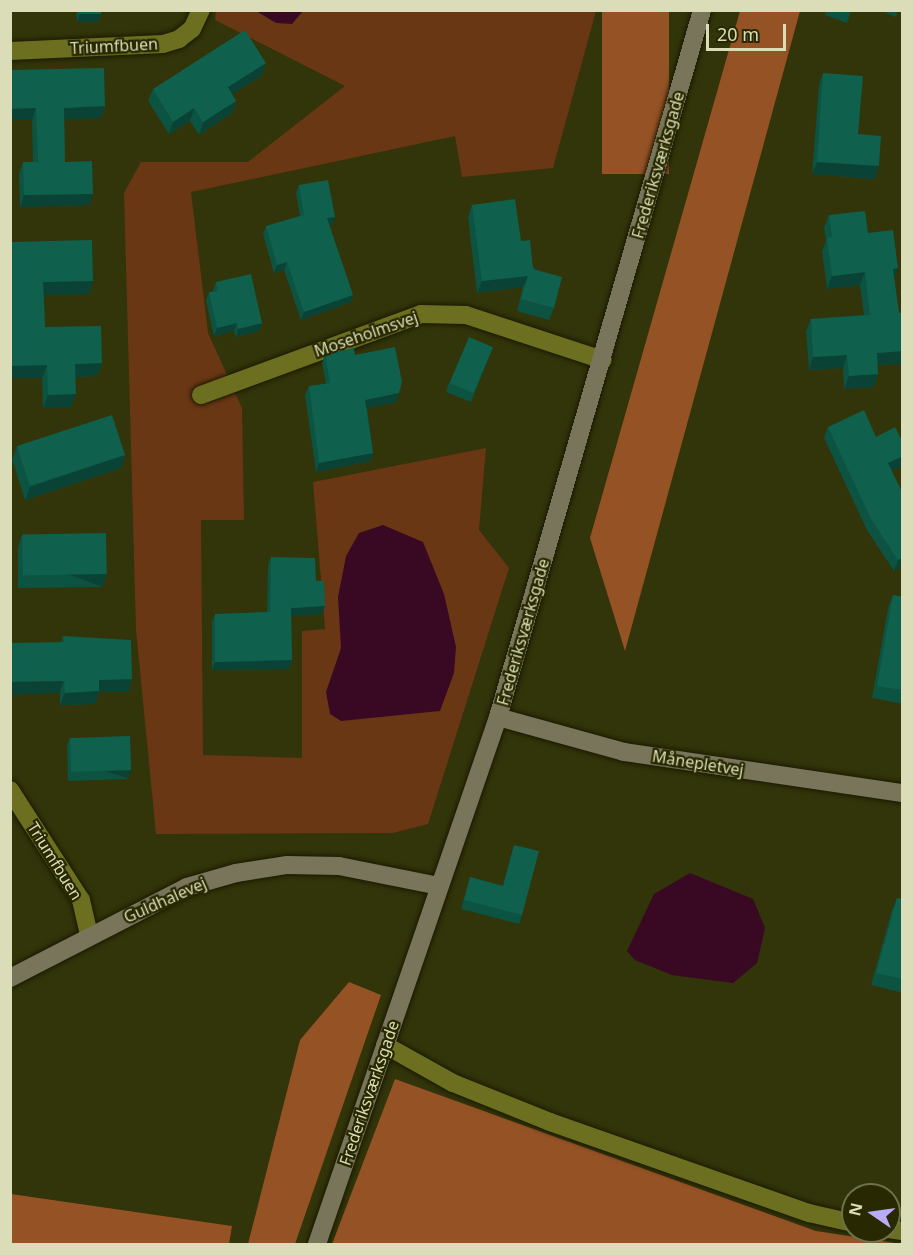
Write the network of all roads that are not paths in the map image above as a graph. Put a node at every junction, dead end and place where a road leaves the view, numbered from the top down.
1 (201, 10) edge
2 (702, 10) edge
3 (10, 51) edge
4 (603, 360) junction
5 (201, 395) dead end
6 (498, 717) junction
7 (10, 790) edge
8 (903, 793) edge
9 (439, 886) junction
10 (89, 935) junction
11 (10, 978) edge
12 (385, 1045) junction
13 (841, 1221) edge
14 (317, 1245) edge

1 - 3 street, Triumfbuen
2 - 4 street, Frederiksværksgade
4 - 5 street, Moseholmsvej
4 - 6 street, Frederiksværksgade
6 - 8 street, Månepletvej
6 - 9 street, Frederiksværksgade
7 - 10 street, Triumfbuen
9 - 10 street, Guldhalevej
9 - 12 street, Frederiksværksgade
10 - 11 street, Guldhalevej
12 - 13 street
12 - 14 street, Frederiksværksgade

